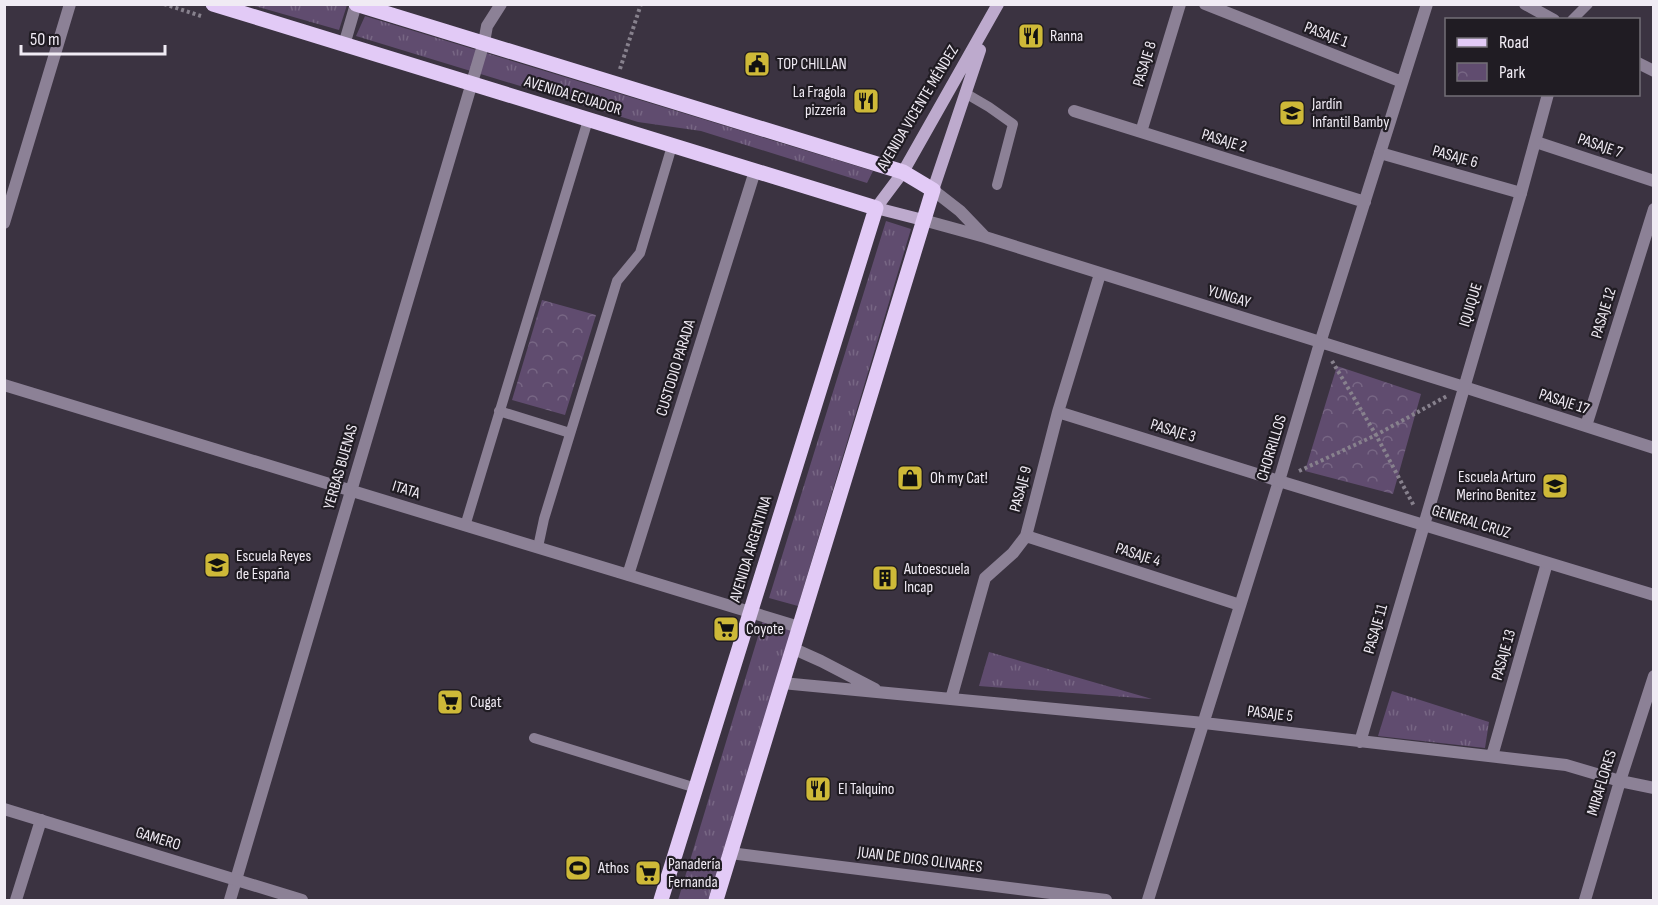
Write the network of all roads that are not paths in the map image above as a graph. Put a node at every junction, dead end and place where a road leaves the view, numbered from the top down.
1 (70, 4) edge
2 (213, 4) edge
3 (356, 4) edge
4 (501, 4) edge
5 (998, 4) edge
6 (1180, 4) edge
7 (1205, 4) edge
8 (1427, 4) edge
9 (1525, 4) edge
10 (1588, 4) edge
11 (1550, 18) edge
12 (1574, 18) edge
13 (989, 24) junction
14 (484, 42) junction
15 (344, 45) junction
16 (1402, 82) junction
17 (472, 84) junction
18 (965, 93) junction
19 (1548, 96) edge
20 (1074, 111) dead end
21 (588, 120) junction
22 (1142, 132) junction
23 (1536, 142) junction
24 (672, 146) junction
25 (1380, 153) junction
26 (755, 171) junction
27 (903, 172) junction
28 (1653, 181) edge
29 (997, 185) dead end
30 (933, 190) junction
31 (1521, 194) junction
32 (8, 199) edge
33 (1365, 202) junction
34 (876, 208) junction
35 (1653, 209) edge
36 (923, 220) junction
37 (4, 223) edge
38 (985, 237) junction
39 (1100, 274) junction
40 (1320, 343) junction
41 (4, 385) edge
42 (1464, 387) junction
43 (499, 411) junction
44 (1058, 412) junction
45 (1586, 426) junction
46 (570, 433) junction
47 (1653, 448) edge
48 (1279, 481) junction
49 (351, 491) junction
50 (1424, 525) junction
51 (465, 526) junction
52 (1026, 536) junction
53 (538, 548) junction
54 (1547, 563) junction
55 (628, 575) junction
56 (1653, 595) edge
57 (1240, 605) junction
58 (751, 612) junction
59 (799, 627) junction
60 (792, 648) junction
61 (1653, 676) edge
62 (782, 683) junction
63 (879, 691) junction
64 (951, 699) junction
65 (1204, 723) junction
66 (534, 738) dead end
67 (1360, 742) junction
68 (1492, 756) junction
69 (1620, 781) junction
70 (696, 788) junction
71 (1653, 788) edge
72 (4, 809) edge
73 (41, 820) junction
74 (730, 853) junction
75 (236, 880) junction
76 (16, 900) edge
77 (230, 900) edge
78 (302, 900) edge
79 (662, 900) edge
80 (716, 900) edge
81 (1106, 900) edge
82 (1148, 900) edge
83 (1585, 900) edge

1 - 32 street
2 - 15 main road, AVENIDA ECUADOR
3 - 14 main road, AVENIDA ECUADOR
3 - 15 street
4 - 14 street, YERBAS BUENAS
5 - 13 main road, AVENIDA VICENTE MÉNDEZ
6 - 22 street, PASAJE 8
7 - 16 street, PASAJE 1
8 - 16 street, CHORRILLOS
9 - 11 street
10 - 12 lane
13 - 18 main road, AVENIDA VICENTE MÉNDEZ
13 - 27 main road, AVENIDA VICENTE MÉNDEZ
14 - 17 street, YERBAS BUENAS
14 - 27 main road, AVENIDA ECUADOR
15 - 17 main road, AVENIDA ECUADOR
16 - 25 street, CHORRILLOS
17 - 21 main road, AVENIDA ECUADOR
17 - 49 street, YERBAS BUENAS
18 - 29 lane
18 - 30 main road, AVENIDA VICENTE MÉNDEZ
19 - 23 street, IQUIQUE
20 - 22 street, PASAJE 2
21 - 24 main road, AVENIDA ECUADOR
21 - 43 lane
22 - 33 street, PASAJE 2
23 - 28 street, PASAJE 7
23 - 31 street, IQUIQUE
24 - 26 main road, AVENIDA ECUADOR
24 - 46 lane
25 - 31 street, PASAJE 6
25 - 33 street, CHORRILLOS
26 - 34 main road, AVENIDA ECUADOR
26 - 55 street, CUSTODIO PARADA
27 - 30 main road, AVENIDA ECUADOR
27 - 34 main road, AVENIDA VICENTE MÉNDEZ
30 - 36 main road, AVENIDA VICENTE MÉNDEZ
30 - 38 street, YUNGAY
31 - 42 street, IQUIQUE
32 - 37 street
33 - 40 street, CHORRILLOS
34 - 36 main road, AVENIDA ECUADOR
34 - 58 main road, AVENIDA ARGENTINA
35 - 45 street, PASAJE 12
36 - 38 street, YUNGAY
36 - 59 main road
38 - 39 street, YUNGAY
39 - 40 street, YUNGAY
39 - 44 street, PASAJE 9
40 - 42 street, YUNGAY
40 - 48 street, CHORRILLOS
41 - 49 street, ITATA
42 - 45 street, PASAJE 17
42 - 50 street, IQUIQUE
43 - 46 lane
43 - 51 lane
44 - 48 street, PASAJE 3
44 - 52 street, PASAJE 9
45 - 47 street, PASAJE 17
46 - 53 lane
48 - 50 street, GENERAL CRUZ
48 - 57 street, CHORRILLOS
49 - 51 street, ITATA
49 - 75 street, YERBAS BUENAS
50 - 54 street, GENERAL CRUZ
50 - 67 street, PASAJE 11
51 - 53 street, ITATA
52 - 57 street, PASAJE 4
52 - 64 street, PASAJE 9
53 - 55 street, ITATA
54 - 56 street, GENERAL CRUZ
54 - 68 street, PASAJE 13
55 - 58 street, ITATA
57 - 65 street, CHORRILLOS
58 - 59 street, ITATA
58 - 70 main road, AVENIDA ARGENTINA
59 - 60 main road
60 - 62 main road
60 - 63 street, PASAJE 5
61 - 69 street, MIRAFLORES
62 - 63 street, PASAJE 5
62 - 74 main road
63 - 64 street, PASAJE 5
64 - 65 street, PASAJE 5
65 - 67 street, PASAJE 5
65 - 82 street, CHORRILLOS
66 - 70 lane
67 - 68 street, PASAJE 5
68 - 69 street, PASAJE 5
69 - 71 street, PASAJE 5
69 - 83 street, MIRAFLORES
70 - 79 main road, AVENIDA ARGENTINA
72 - 73 street, GAMERO
73 - 75 street, GAMERO
73 - 76 street
74 - 80 main road
74 - 81 street, JUAN DE DIOS OLIVARES
75 - 77 street, YERBAS BUENAS
75 - 78 street, GAMERO

